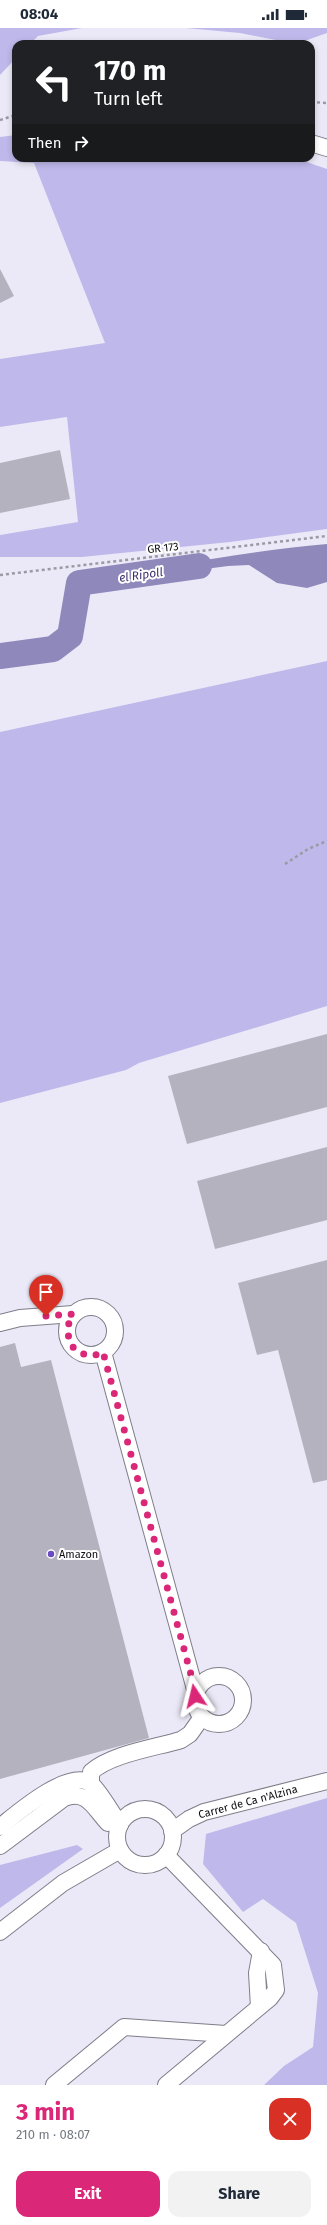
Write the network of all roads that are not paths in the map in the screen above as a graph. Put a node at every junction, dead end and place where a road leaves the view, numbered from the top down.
1 (315, 144) edge
2 (327, 148) edge
3 (71, 1318) junction
4 (0, 1323) edge
5 (0, 1331) edge
6 (106, 1349) junction
7 (199, 1688) junction
8 (202, 1717) junction
9 (327, 1781) edge
10 (91, 1784) junction
11 (0, 1827) edge
12 (119, 1829) junction
13 (172, 1831) junction
14 (0, 1846) edge
15 (120, 1850) junction
16 (166, 1855) junction
17 (0, 1932) edge
18 (226, 2034) junction
19 (54, 2085) edge
20 (166, 2085) edge

1 - 2 street
3 - 4 street
3 - 5 street
3 - 6 street
3 - 6 street
6 - 7 street
7 - 8 street
7 - 8 street
8 - 10 street
9 - 13 street, Carrer de Ca n'Alzina
10 - 11 street
10 - 12 street
12 - 13 street
12 - 14 street
12 - 15 street
13 - 16 street
15 - 16 street
15 - 17 street
16 - 18 street
18 - 19 street
18 - 20 street

